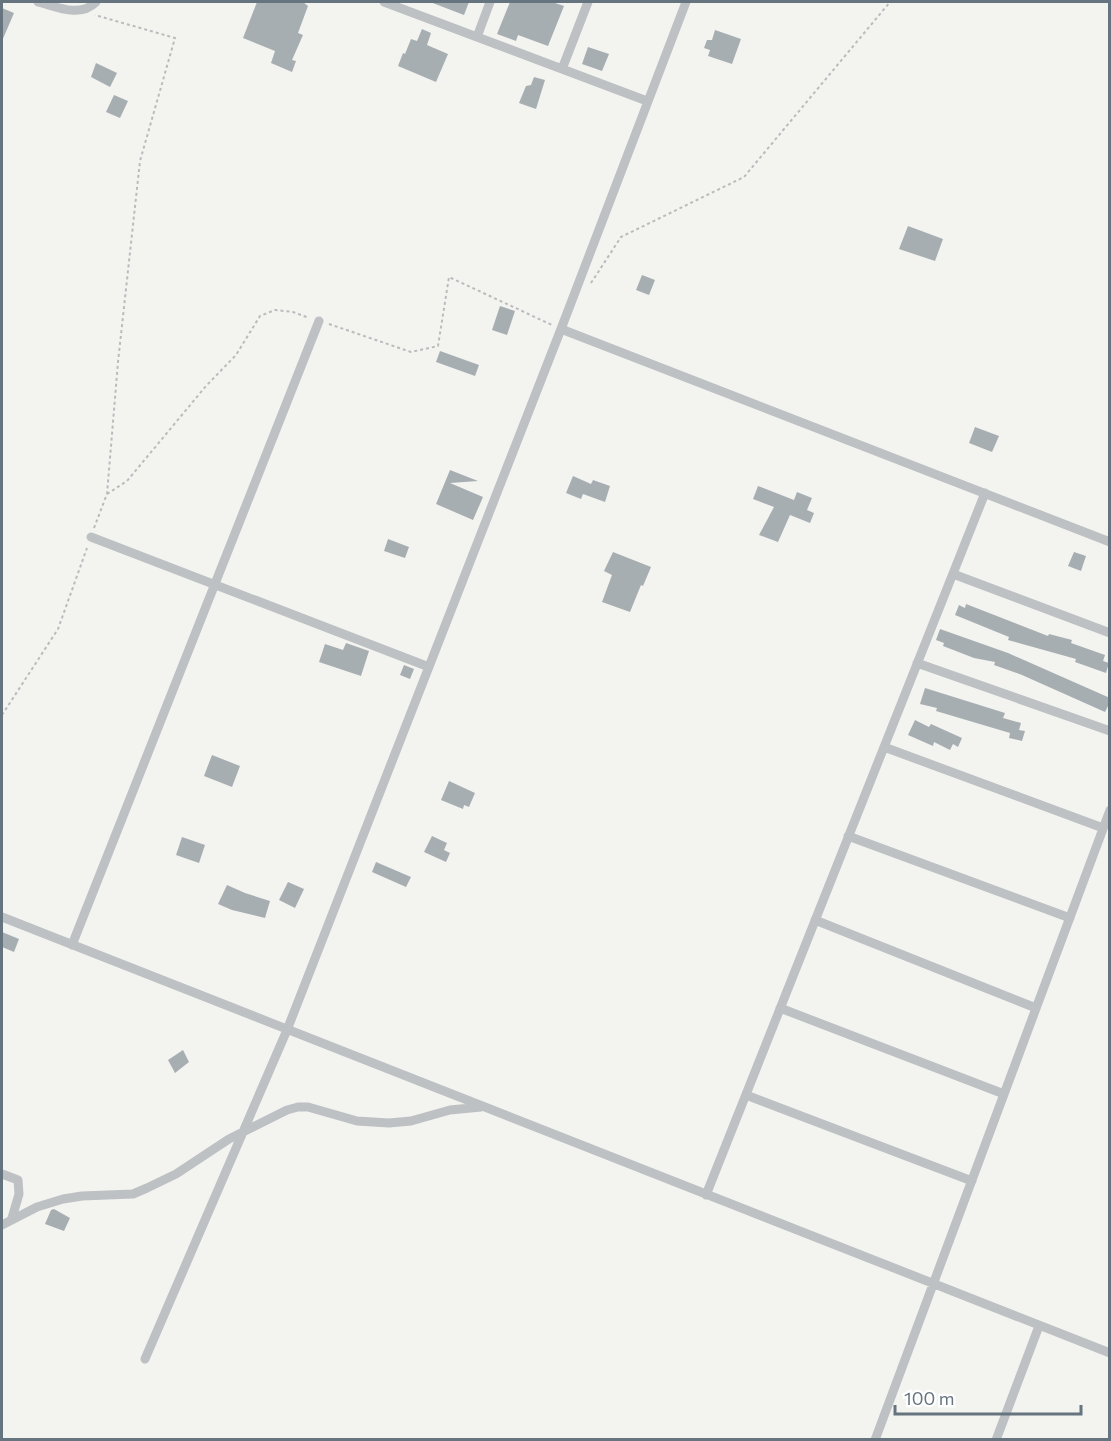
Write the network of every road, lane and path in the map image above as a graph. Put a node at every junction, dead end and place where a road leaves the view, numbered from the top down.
1 (38, 2) edge
2 (96, 2) edge
3 (390, 2) edge
4 (490, 2) edge
5 (588, 2) edge
6 (686, 2) edge
7 (890, 2) edge
8 (78, 10) junction
9 (477, 37) junction
10 (562, 69) junction
11 (647, 101) junction
12 (591, 283) dead end
13 (319, 321) junction
14 (561, 329) junction
15 (985, 493) junction
16 (106, 494) junction
17 (91, 537) junction
18 (1110, 542) edge
19 (953, 574) junction
20 (215, 584) junction
21 (1110, 633) edge
22 (917, 663) junction
23 (429, 667) junction
24 (2, 715) edge
25 (1110, 731) edge
26 (884, 747) junction
27 (1110, 810) edge
28 (1103, 828) junction
29 (849, 837) junction
30 (2, 917) edge
31 (1070, 918) junction
32 (815, 920) junction
33 (72, 945) junction
34 (780, 1008) junction
35 (1036, 1008) junction
36 (287, 1030) junction
37 (1004, 1094) junction
38 (746, 1095) junction
39 (483, 1107) junction
40 (243, 1132) junction
41 (2, 1174) edge
42 (972, 1181) junction
43 (706, 1195) junction
44 (12, 1218) junction
45 (2, 1225) edge
46 (934, 1284) junction
47 (1039, 1326) junction
48 (1110, 1353) edge
49 (145, 1359) dead end
50 (875, 1440) edge
51 (996, 1440) edge

1 - 8 street
2 - 8 street
3 - 9 street
4 - 9 street
5 - 10 street
6 - 11 street
7 - 12 path
8 - 16 path
9 - 10 street
10 - 11 street
11 - 14 street
13 - 14 path
13 - 16 path
13 - 20 street
14 - 15 street
14 - 23 street
15 - 18 street
15 - 19 street
16 - 17 path
17 - 20 street
17 - 24 path
19 - 21 street
19 - 22 street
20 - 23 street
20 - 33 street
22 - 25 street
22 - 26 street
23 - 36 street
26 - 28 street
26 - 29 street
27 - 28 street
28 - 31 street
29 - 31 street
29 - 32 street
30 - 33 street
31 - 35 street
32 - 34 street
32 - 35 street
33 - 36 street
34 - 37 street
34 - 38 street
35 - 37 street
36 - 39 street
36 - 40 street
37 - 42 street
38 - 42 street
38 - 43 street
39 - 40 street
39 - 43 street
40 - 44 street
40 - 49 street
41 - 44 street
42 - 46 street
43 - 46 street
44 - 45 street
46 - 47 street
46 - 50 street
47 - 48 street
47 - 51 street

